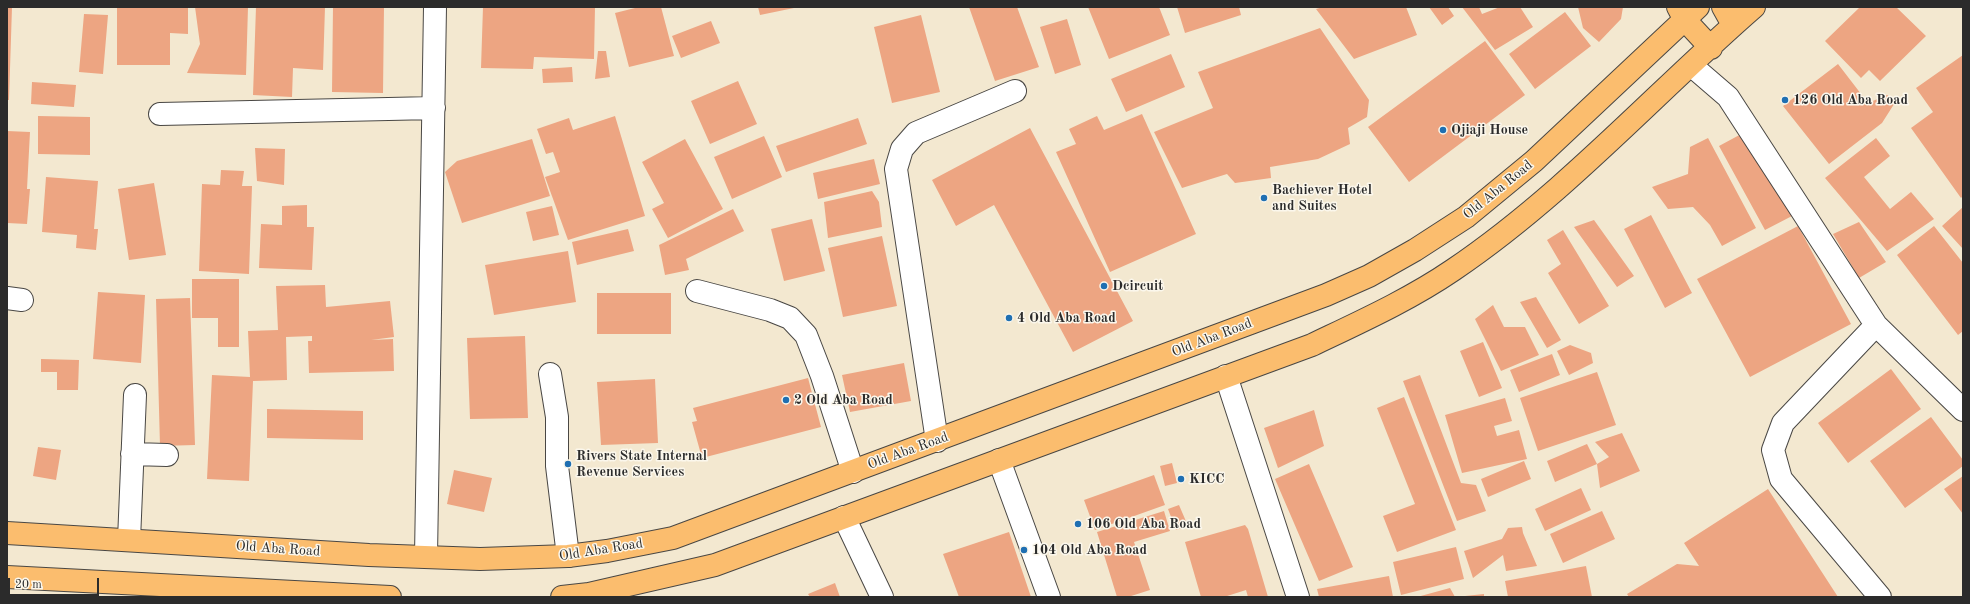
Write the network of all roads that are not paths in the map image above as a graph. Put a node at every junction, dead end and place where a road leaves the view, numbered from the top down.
1 (435, 7) edge
2 (1754, 7) edge
3 (1687, 11) edge
4 (1728, 16) edge
5 (1711, 48) junction
6 (1692, 66) junction
7 (1015, 91) dead end
8 (434, 108) junction
9 (160, 114) dead end
10 (696, 291) dead end
11 (1876, 325) junction
12 (550, 374) dead end
13 (1226, 376) junction
14 (135, 395) dead end
15 (1963, 410) edge
16 (938, 441) junction
17 (132, 454) junction
18 (166, 456) dead end
19 (998, 460) junction
20 (853, 472) junction
21 (844, 517) junction
22 (7, 533) edge
23 (129, 540) junction
24 (426, 556) junction
25 (568, 556) junction
26 (7, 577) edge
27 (390, 597) edge
28 (562, 597) edge
29 (882, 597) edge
30 (1049, 597) edge
31 (1298, 597) edge
32 (1880, 597) edge

1 - 8 street
2 - 4 main road
3 - 5 main road
3 - 16 main road, Old Aba Road
4 - 5 main road
5 - 6 main road
6 - 11 street
6 - 13 main road
7 - 16 street
8 - 9 street
8 - 24 street
10 - 20 street
11 - 15 street
11 - 32 street
12 - 25 street
13 - 19 main road
13 - 31 street
14 - 17 street
16 - 20 main road, Old Aba Road
17 - 18 street
17 - 23 street
19 - 21 main road
19 - 30 street
20 - 25 main road, Old Aba Road
21 - 28 main road
21 - 29 street
22 - 23 main road, Old Aba Road
23 - 24 main road, Old Aba Road
24 - 25 main road, Old Aba Road
26 - 27 main road

